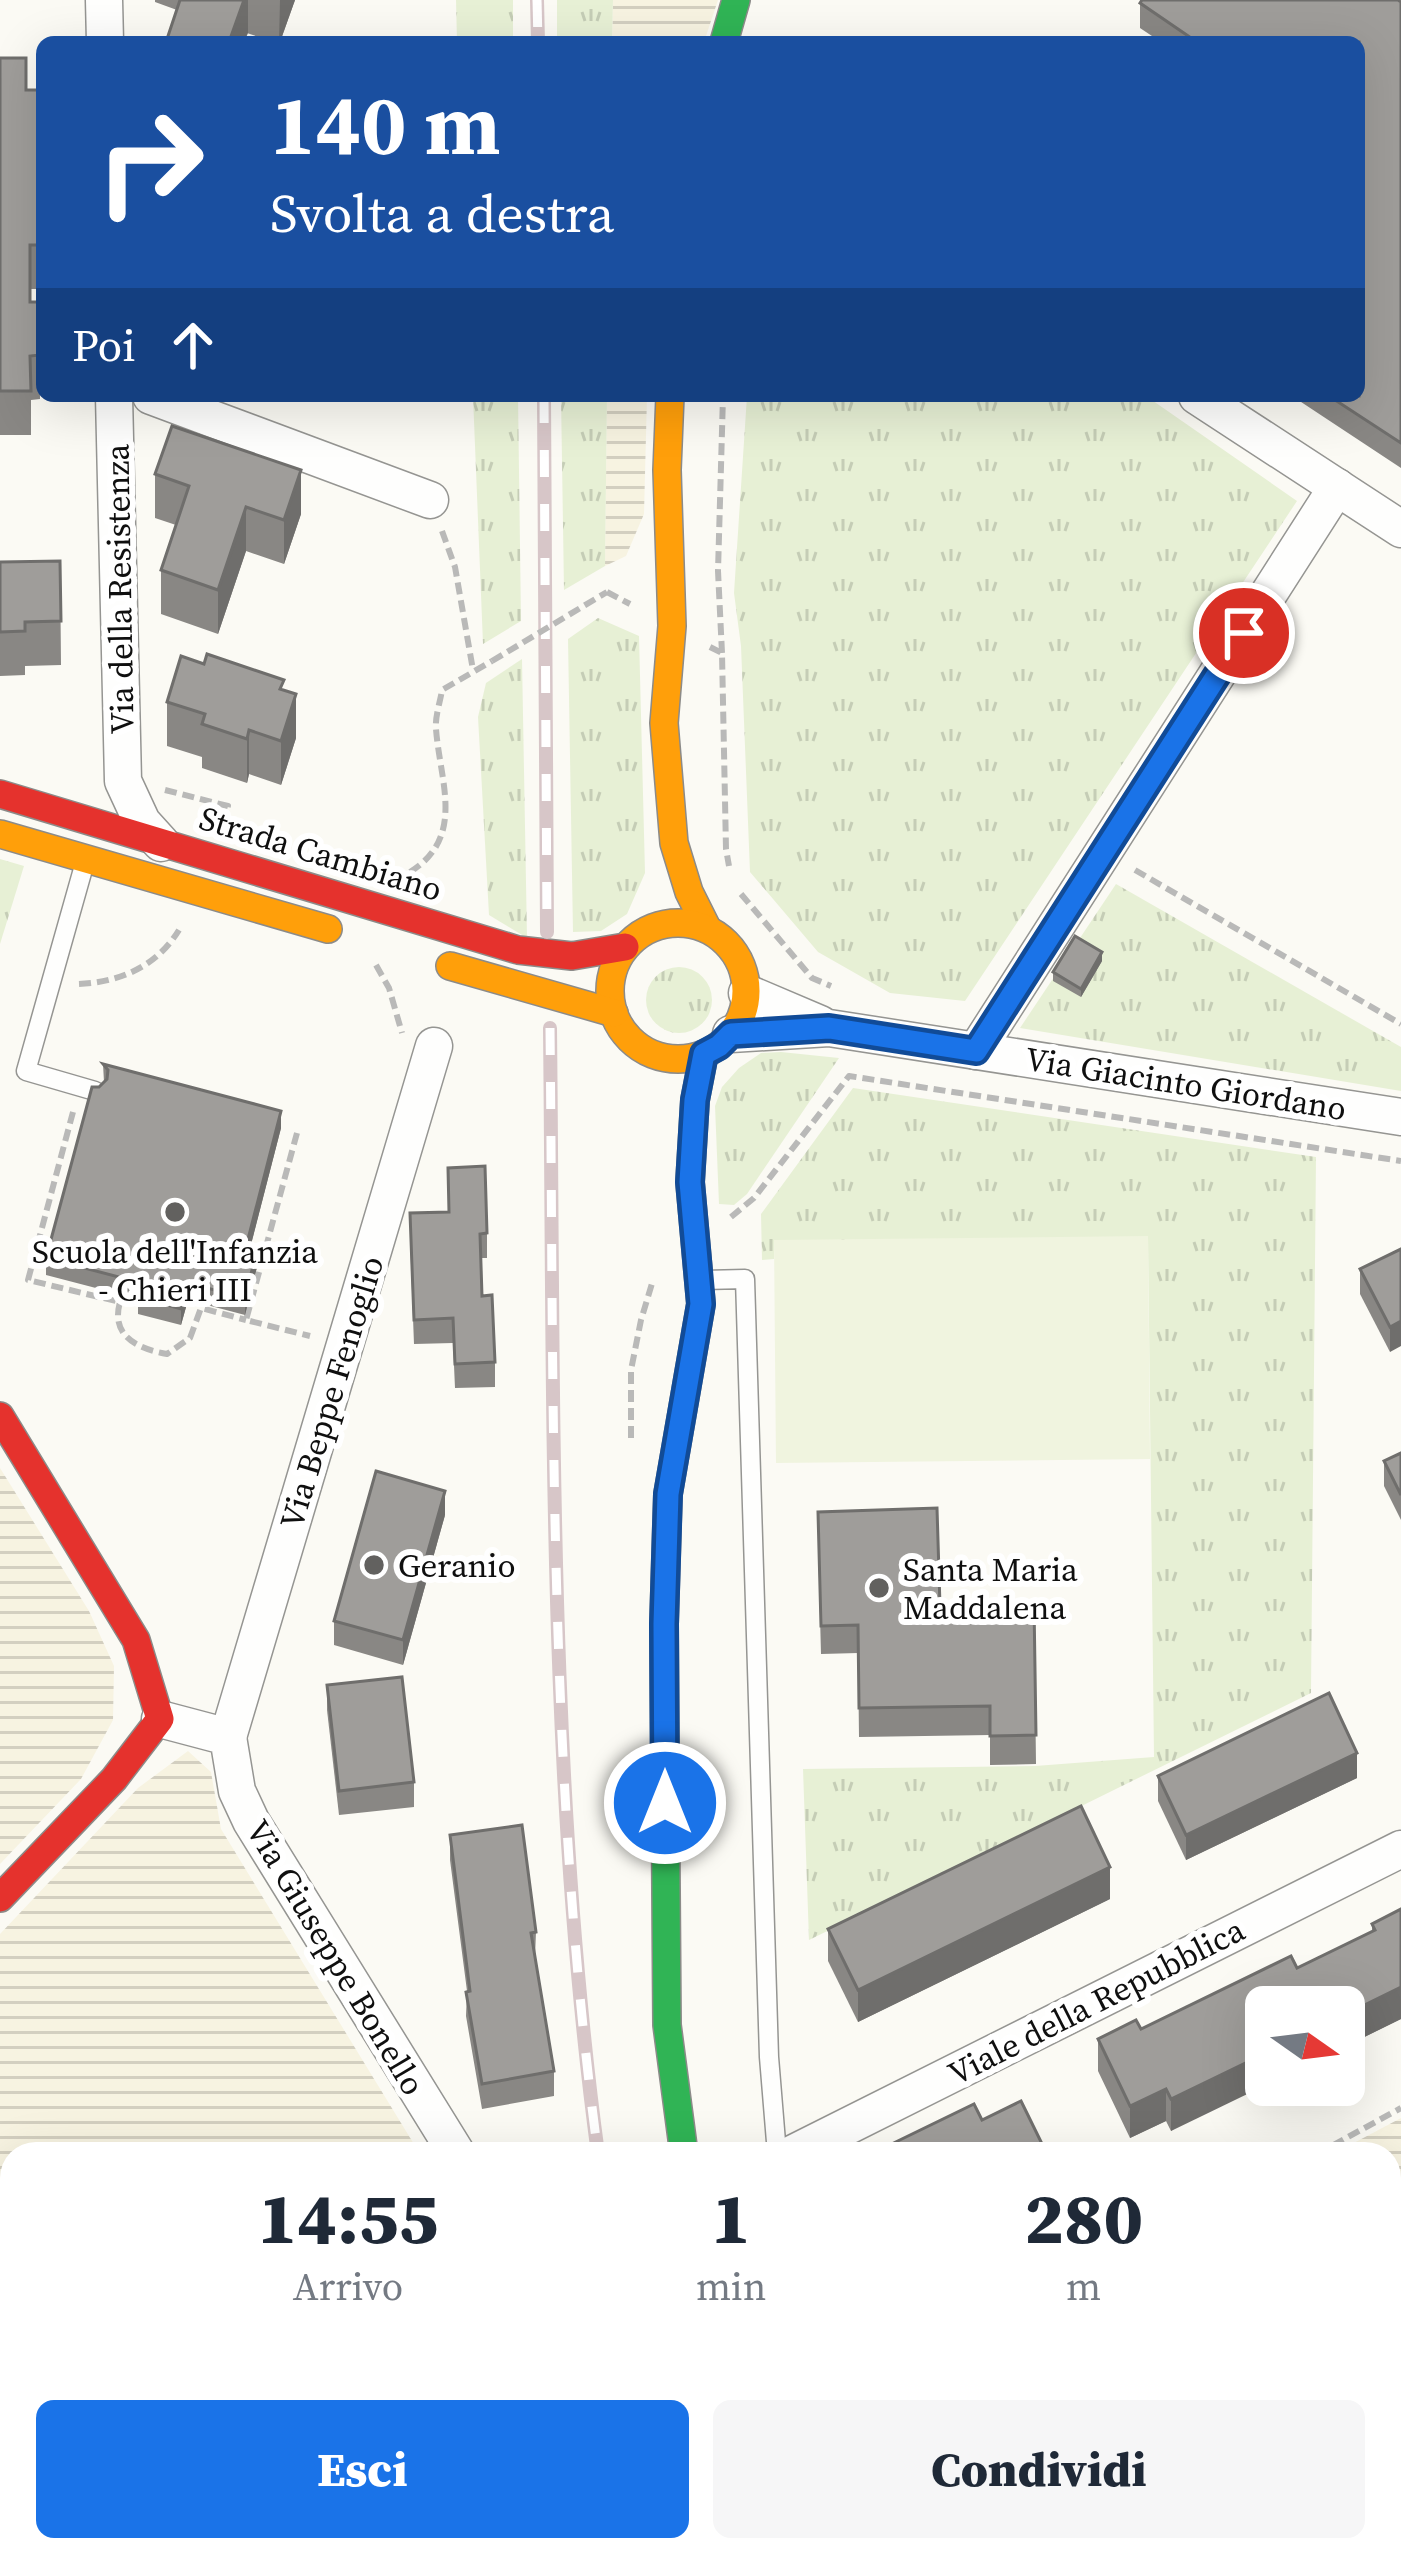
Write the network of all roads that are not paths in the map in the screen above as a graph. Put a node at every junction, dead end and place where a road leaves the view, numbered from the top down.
1 (104, 0) edge
2 (736, 0) edge
3 (105, 36) edge
4 (726, 36) edge
5 (115, 402) edge
6 (167, 402) edge
7 (670, 402) edge
8 (1206, 402) edge
9 (1337, 488) junction
10 (430, 500) road end
11 (1401, 530) edge
12 (146, 790) junction
13 (0, 794) edge
14 (46, 808) junction
15 (0, 835) edge
16 (160, 843) junction
17 (674, 843) junction
18 (86, 860) junction
19 (707, 928) junction
20 (353, 937) dead end
21 (634, 940) junction
22 (421, 957) dead end
23 (747, 993) junction
24 (614, 1013) junction
25 (829, 1028) junction
26 (717, 1044) junction
27 (417, 1048) road end
28 (976, 1051) junction
29 (651, 1054) junction
30 (88, 1088) edge
31 (1401, 1117) edge
32 (690, 1182) junction
33 (699, 1280) junction
34 (0, 1416) edge
35 (160, 1719) junction
36 (228, 1737) junction
37 (1401, 1849) edge
38 (0, 1898) edge
39 (450, 2142) edge
40 (682, 2142) edge
41 (776, 2142) edge
42 (816, 2142) edge

1 - 3 street
2 - 4 main road
5 - 12 street, Via della Resistenza
6 - 10 street
7 - 17 main road
8 - 9 street
9 - 11 street
9 - 28 street
12 - 14 street, Via della Resistenza
12 - 16 street, Via della Resistenza
13 - 14 main road, Strada Cambiano
14 - 16 main road, Strada Cambiano
15 - 18 main road
16 - 21 main road, Strada Cambiano
17 - 19 main road
17 - 21 main road
18 - 20 main road
18 - 30 lane
19 - 21 main road
19 - 23 main road
21 - 24 main road
22 - 24 main road
23 - 25 street
23 - 26 main road
24 - 29 main road
25 - 26 street
25 - 28 street, Via Giacinto Giordano
26 - 29 main road
26 - 32 main road
27 - 36 street, Via Beppe Fenoglio
28 - 31 street, Via Giacinto Giordano
29 - 32 main road
32 - 33 main road
33 - 40 main road
33 - 41 lane
34 - 35 main road
35 - 36 street
35 - 38 main road
36 - 39 street, Via Giuseppe Bonello
37 - 42 street, Viale della Repubblica

